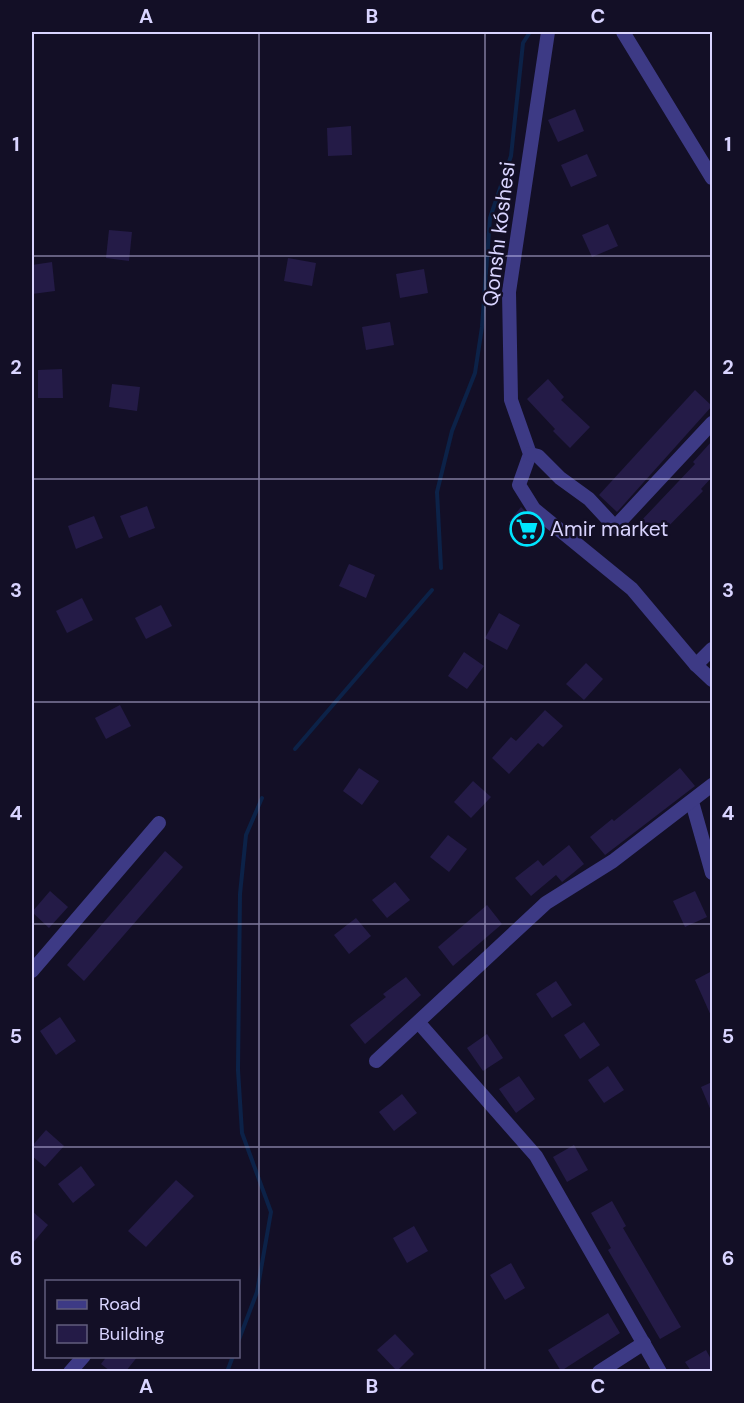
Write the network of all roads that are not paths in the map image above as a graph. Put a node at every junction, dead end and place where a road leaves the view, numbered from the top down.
1 (548, 32) edge
2 (623, 32) edge
3 (712, 178) edge
4 (712, 423) edge
5 (530, 454) junction
6 (712, 649) edge
7 (696, 665) junction
8 (712, 680) edge
9 (712, 785) edge
10 (692, 802) junction
11 (159, 823) dead end
12 (712, 873) edge
13 (32, 971) edge
14 (418, 1023) junction
15 (376, 1062) dead end
16 (644, 1343) junction
17 (82, 1358) edge
18 (70, 1371) edge
19 (599, 1371) edge
20 (660, 1371) edge

1 - 5 street, Qonshı kóshesi
2 - 3 street
4 - 5 street
5 - 7 street
6 - 7 street
7 - 8 street
9 - 10 street
10 - 12 street
10 - 14 street
11 - 13 street
14 - 15 street
14 - 16 street
16 - 19 street
16 - 20 street
17 - 18 street

